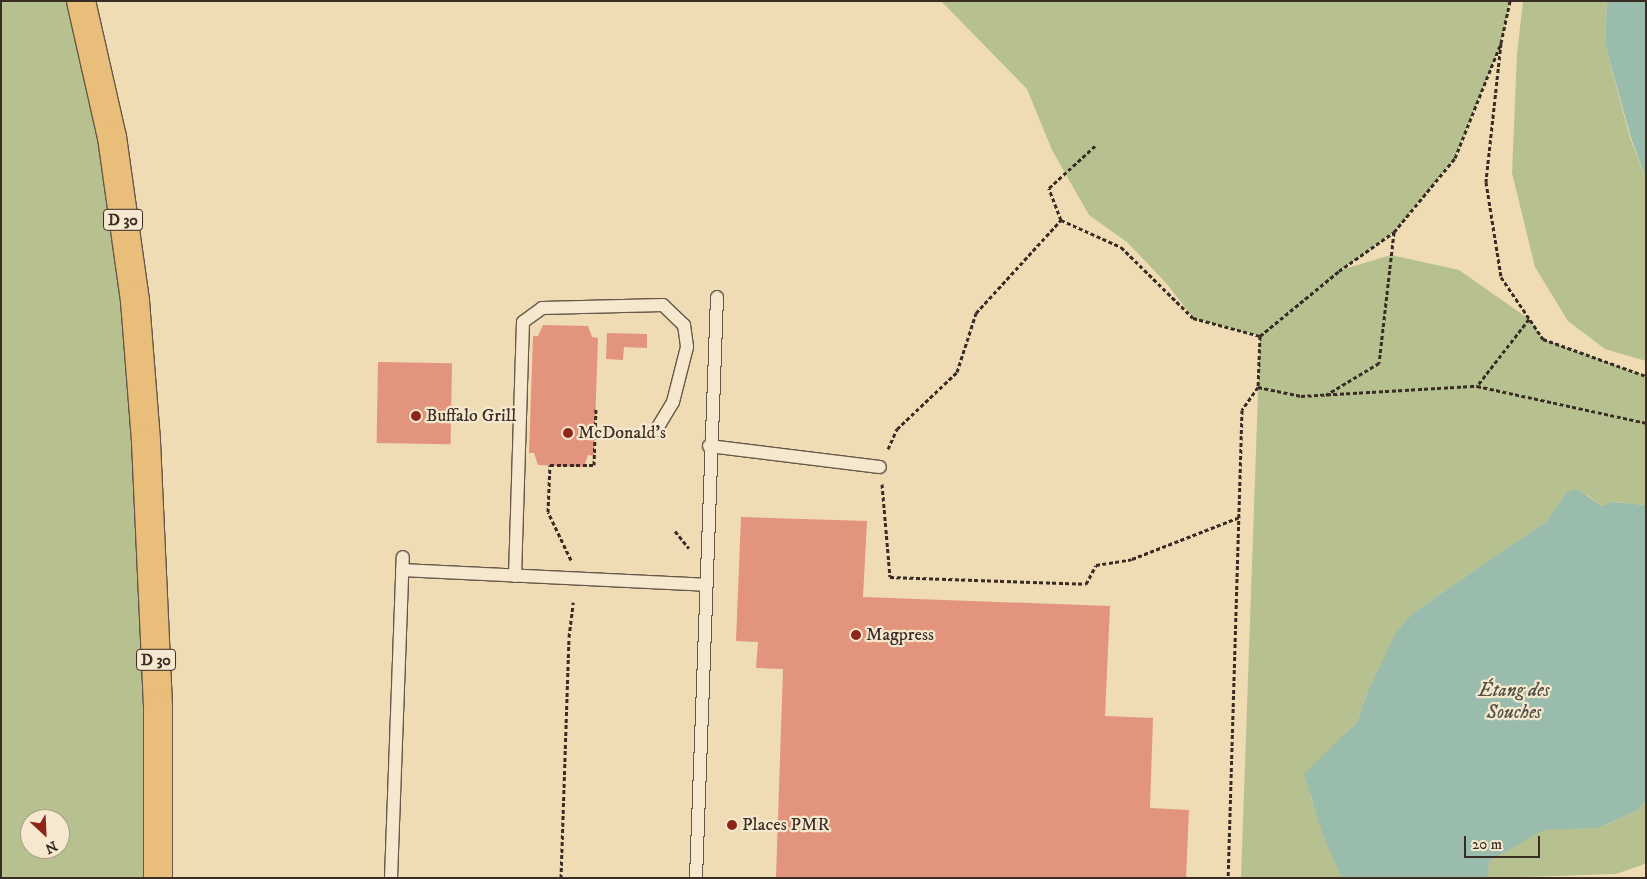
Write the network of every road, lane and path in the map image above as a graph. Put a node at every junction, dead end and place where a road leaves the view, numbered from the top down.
1 (80, 1) edge
2 (1510, 1) edge
3 (1500, 43) junction
4 (1097, 144) dead end
5 (1061, 220) junction
6 (1394, 232) junction
7 (717, 297) dead end
8 (1529, 319) junction
9 (1260, 336) junction
10 (1646, 376) edge
11 (1477, 386) junction
12 (1258, 387) junction
13 (1326, 395) junction
14 (596, 406) dead end
15 (1646, 422) edge
16 (656, 430) dead end
17 (146, 442) junction
18 (709, 446) junction
19 (880, 467) junction
20 (1240, 517) junction
21 (403, 557) dead end
22 (574, 565) dead end
23 (402, 570) junction
24 (515, 576) junction
25 (705, 585) junction
26 (574, 602) dead end
27 (158, 742) junction
28 (141, 878) edge
29 (158, 878) edge
30 (172, 878) edge
31 (392, 878) edge
32 (562, 878) edge
33 (696, 878) edge
34 (1228, 878) edge

1 - 17 main road, D 30
2 - 3 path
3 - 6 path
3 - 8 path
4 - 5 path
5 - 9 path
5 - 19 path
6 - 9 path
6 - 13 path
7 - 18 lane
8 - 10 path
8 - 11 path
9 - 12 path
11 - 13 path
11 - 15 path
12 - 13 path
12 - 20 path
14 - 22 path
16 - 24 lane
17 - 27 main road, D 30
17 - 28 main road, D 30
18 - 19 lane
18 - 25 lane
19 - 20 path
20 - 34 path
21 - 23 lane
23 - 24 lane
23 - 31 lane
24 - 25 lane
25 - 33 lane
26 - 32 path
27 - 29 main road, D 30
27 - 30 lane

